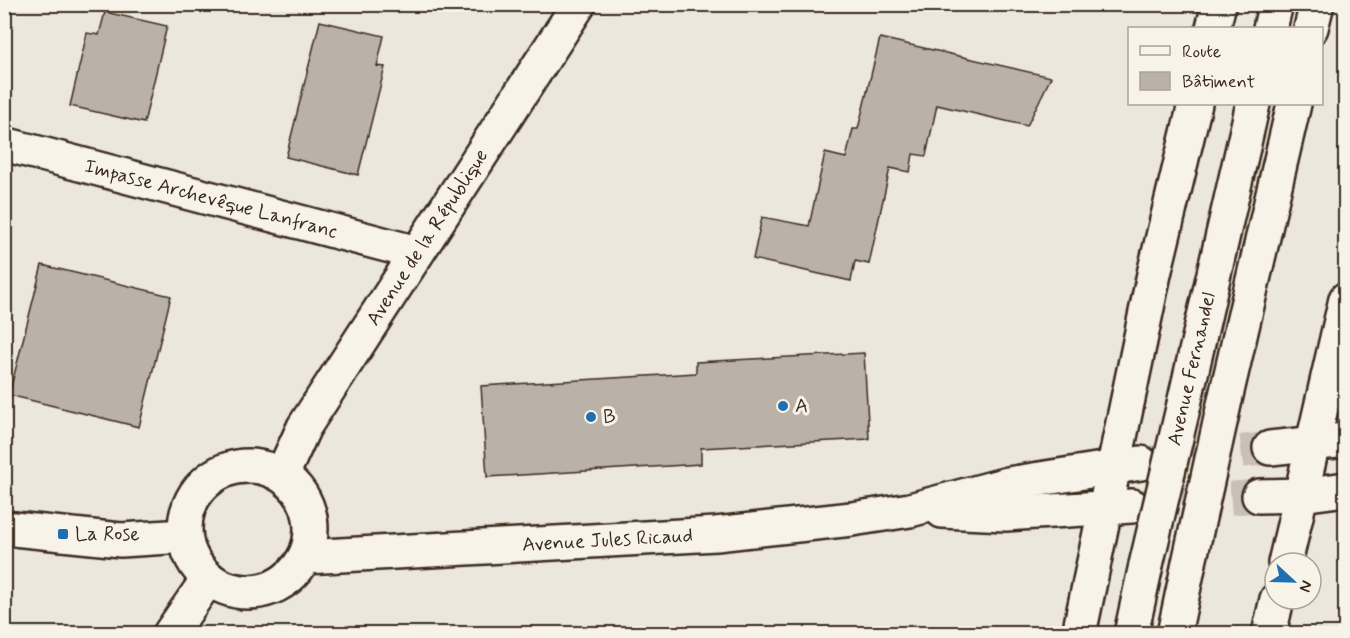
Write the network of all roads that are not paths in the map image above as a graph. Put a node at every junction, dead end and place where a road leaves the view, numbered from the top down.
1 (579, 4) edge
2 (1219, 4) edge
3 (1276, 4) edge
4 (1317, 4) edge
5 (1213, 27) edge
6 (1270, 27) edge
7 (1311, 27) edge
8 (1195, 105) edge
9 (1253, 105) edge
10 (1294, 105) edge
11 (4, 144) edge
12 (417, 253) junction
13 (1346, 300) edge
14 (1346, 440) edge
15 (1313, 443) junction
16 (1270, 448) tunnel mouth
17 (1128, 465) junction
18 (282, 475) junction
19 (1346, 489) edge
20 (1301, 495) junction
21 (1259, 496) tunnel mouth
22 (1119, 507) junction
23 (910, 510) junction
24 (4, 528) edge
25 (185, 536) junction
26 (1288, 551) edge
27 (305, 557) junction
28 (208, 579) junction
29 (1274, 611) edge
30 (170, 633) edge
31 (1079, 633) edge
32 (1131, 633) edge
33 (1174, 633) edge
34 (1269, 633) edge

1 - 12 street, Avenue de la République
2 - 5 street
3 - 6 street
4 - 7 street
8 - 17 street
9 - 32 street, Avenue Fernandel, bridge
10 - 33 street, Avenue Fernandel, bridge
11 - 12 street, Impasse Archevêque Lanfranc
12 - 18 street, Avenue de la République
13 - 15 street
14 - 15 street
15 - 16 street
15 - 20 street
17 - 22 street
17 - 23 street, Avenue Jules Ricaud
18 - 25 street
18 - 27 street
19 - 20 street
20 - 21 street
20 - 26 street
22 - 23 street, Avenue Jules Ricaud
22 - 31 street
23 - 27 street, Avenue Jules Ricaud
24 - 25 street
25 - 28 street
27 - 28 street
28 - 30 street
29 - 34 street

